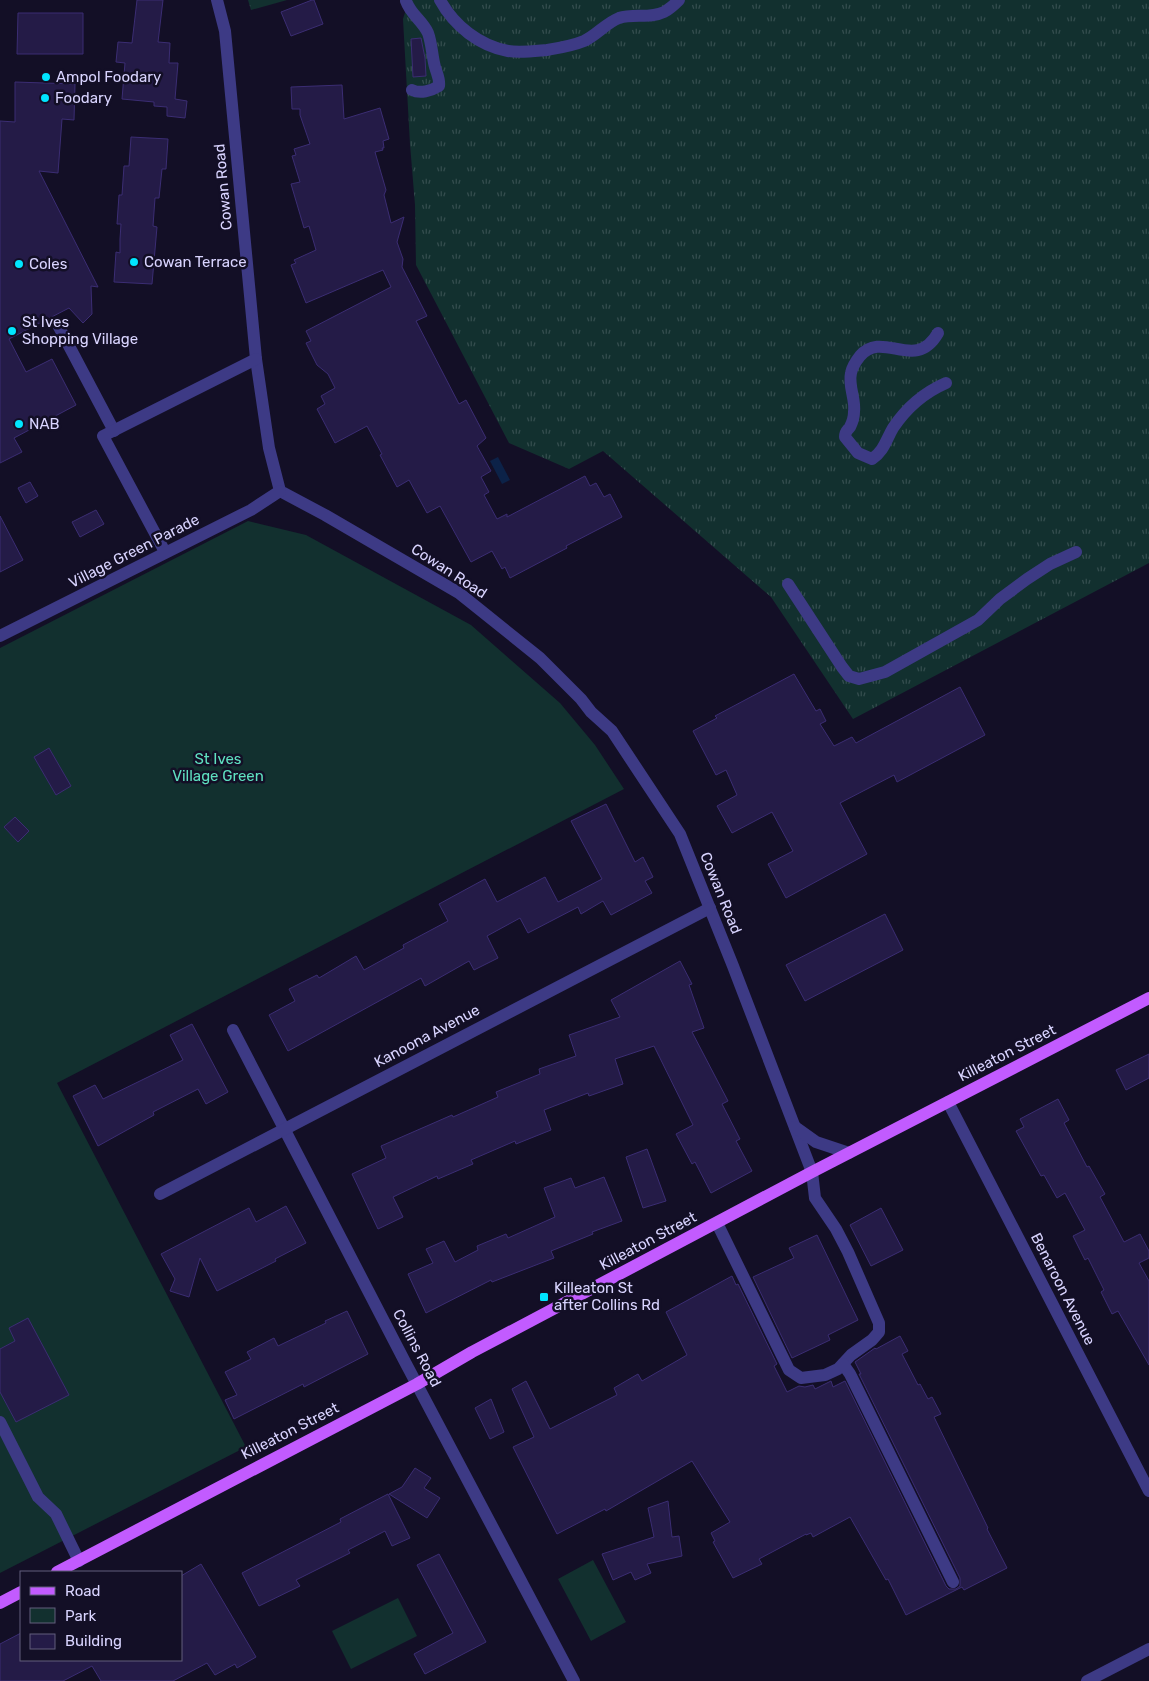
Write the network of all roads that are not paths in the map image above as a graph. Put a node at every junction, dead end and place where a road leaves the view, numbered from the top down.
1 (217, 0) edge
2 (440, 0) edge
3 (680, 0) edge
4 (406, 1) edge
5 (412, 90) dead end
6 (59, 327) dead end
7 (938, 333) dead end
8 (256, 359) junction
9 (946, 384) dead end
10 (114, 430) junction
11 (280, 491) junction
12 (165, 552) junction
13 (1076, 552) dead end
14 (788, 584) dead end
15 (0, 636) edge
16 (710, 908) junction
17 (1149, 998) edge
18 (233, 1030) dead end
19 (948, 1102) junction
20 (285, 1128) junction
21 (795, 1128) junction
22 (849, 1152) junction
23 (812, 1172) junction
24 (160, 1194) dead end
25 (717, 1223) junction
26 (843, 1364) junction
27 (417, 1384) junction
28 (0, 1422) edge
29 (1149, 1492) edge
30 (79, 1561) junction
31 (59, 1571) edge
32 (952, 1582) dead end
33 (20, 1593) edge
34 (0, 1603) edge
35 (1149, 1649) edge
36 (574, 1681) edge
37 (1086, 1681) edge

1 - 8 street, Cowan Road
2 - 3 street
4 - 5 street
6 - 10 street
7 - 9 street
8 - 10 street
8 - 11 street, Cowan Road
10 - 12 street
11 - 12 street, Village Green Parade
11 - 16 street, Cowan Road
12 - 15 street, Village Green Parade
13 - 14 street
16 - 20 street, Kanoona Avenue
16 - 21 street, Cowan Road
17 - 19 main road, Killeaton Street
18 - 20 street, Collins Road
19 - 22 main road, Killeaton Street
19 - 29 street, Benaroon Avenue
20 - 24 street, Kanoona Avenue
20 - 27 street, Collins Road
21 - 22 street
21 - 23 street, Cowan Road
22 - 23 main road, Killeaton Street
23 - 25 main road, Killeaton Street
23 - 26 street, Cowan Road
25 - 26 street
25 - 27 main road, Killeaton Street
26 - 32 street
27 - 30 main road, Killeaton Street
27 - 36 street, Collins Road
28 - 30 street
30 - 31 main road, Killeaton Street
33 - 34 main road
35 - 37 street

